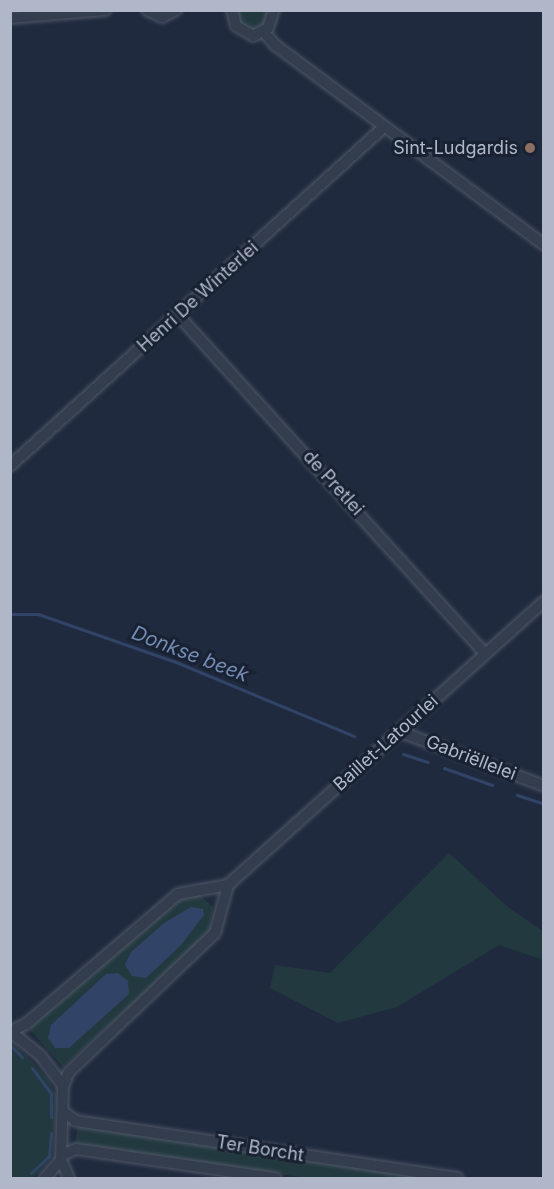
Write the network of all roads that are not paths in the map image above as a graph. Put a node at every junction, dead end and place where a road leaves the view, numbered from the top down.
1 (106, 10) edge
2 (147, 10) edge
3 (176, 10) edge
4 (230, 11) edge
5 (275, 12) edge
6 (10, 18) edge
7 (264, 32) junction
8 (384, 128) junction
9 (543, 245) edge
10 (178, 315) junction
11 (10, 466) edge
12 (543, 600) edge
13 (485, 654) junction
14 (398, 731) junction
15 (543, 786) edge
16 (228, 885) junction
17 (11, 1031) edge
18 (63, 1086) junction
19 (65, 1113) junction
20 (62, 1158) junction
21 (45, 1179) edge
22 (69, 1179) edge
23 (276, 1179) edge
24 (458, 1179) edge

1 - 6 street
2 - 3 street
4 - 7 street
5 - 7 street
7 - 8 street
8 - 9 street
8 - 10 street, Henri De Winterlei
10 - 11 street, Henri De Winterlei
10 - 13 street, de Pretlei
12 - 13 street, Baillet-Latourlei
13 - 14 street, Baillet-Latourlei
14 - 15 street, Gabriëllelei
14 - 16 street, Baillet-Latourlei
16 - 17 street
16 - 18 street
17 - 18 street
18 - 19 street
19 - 20 street
19 - 24 street, Ter Borcht
20 - 21 street
20 - 22 street
20 - 23 street, Ter Borcht

